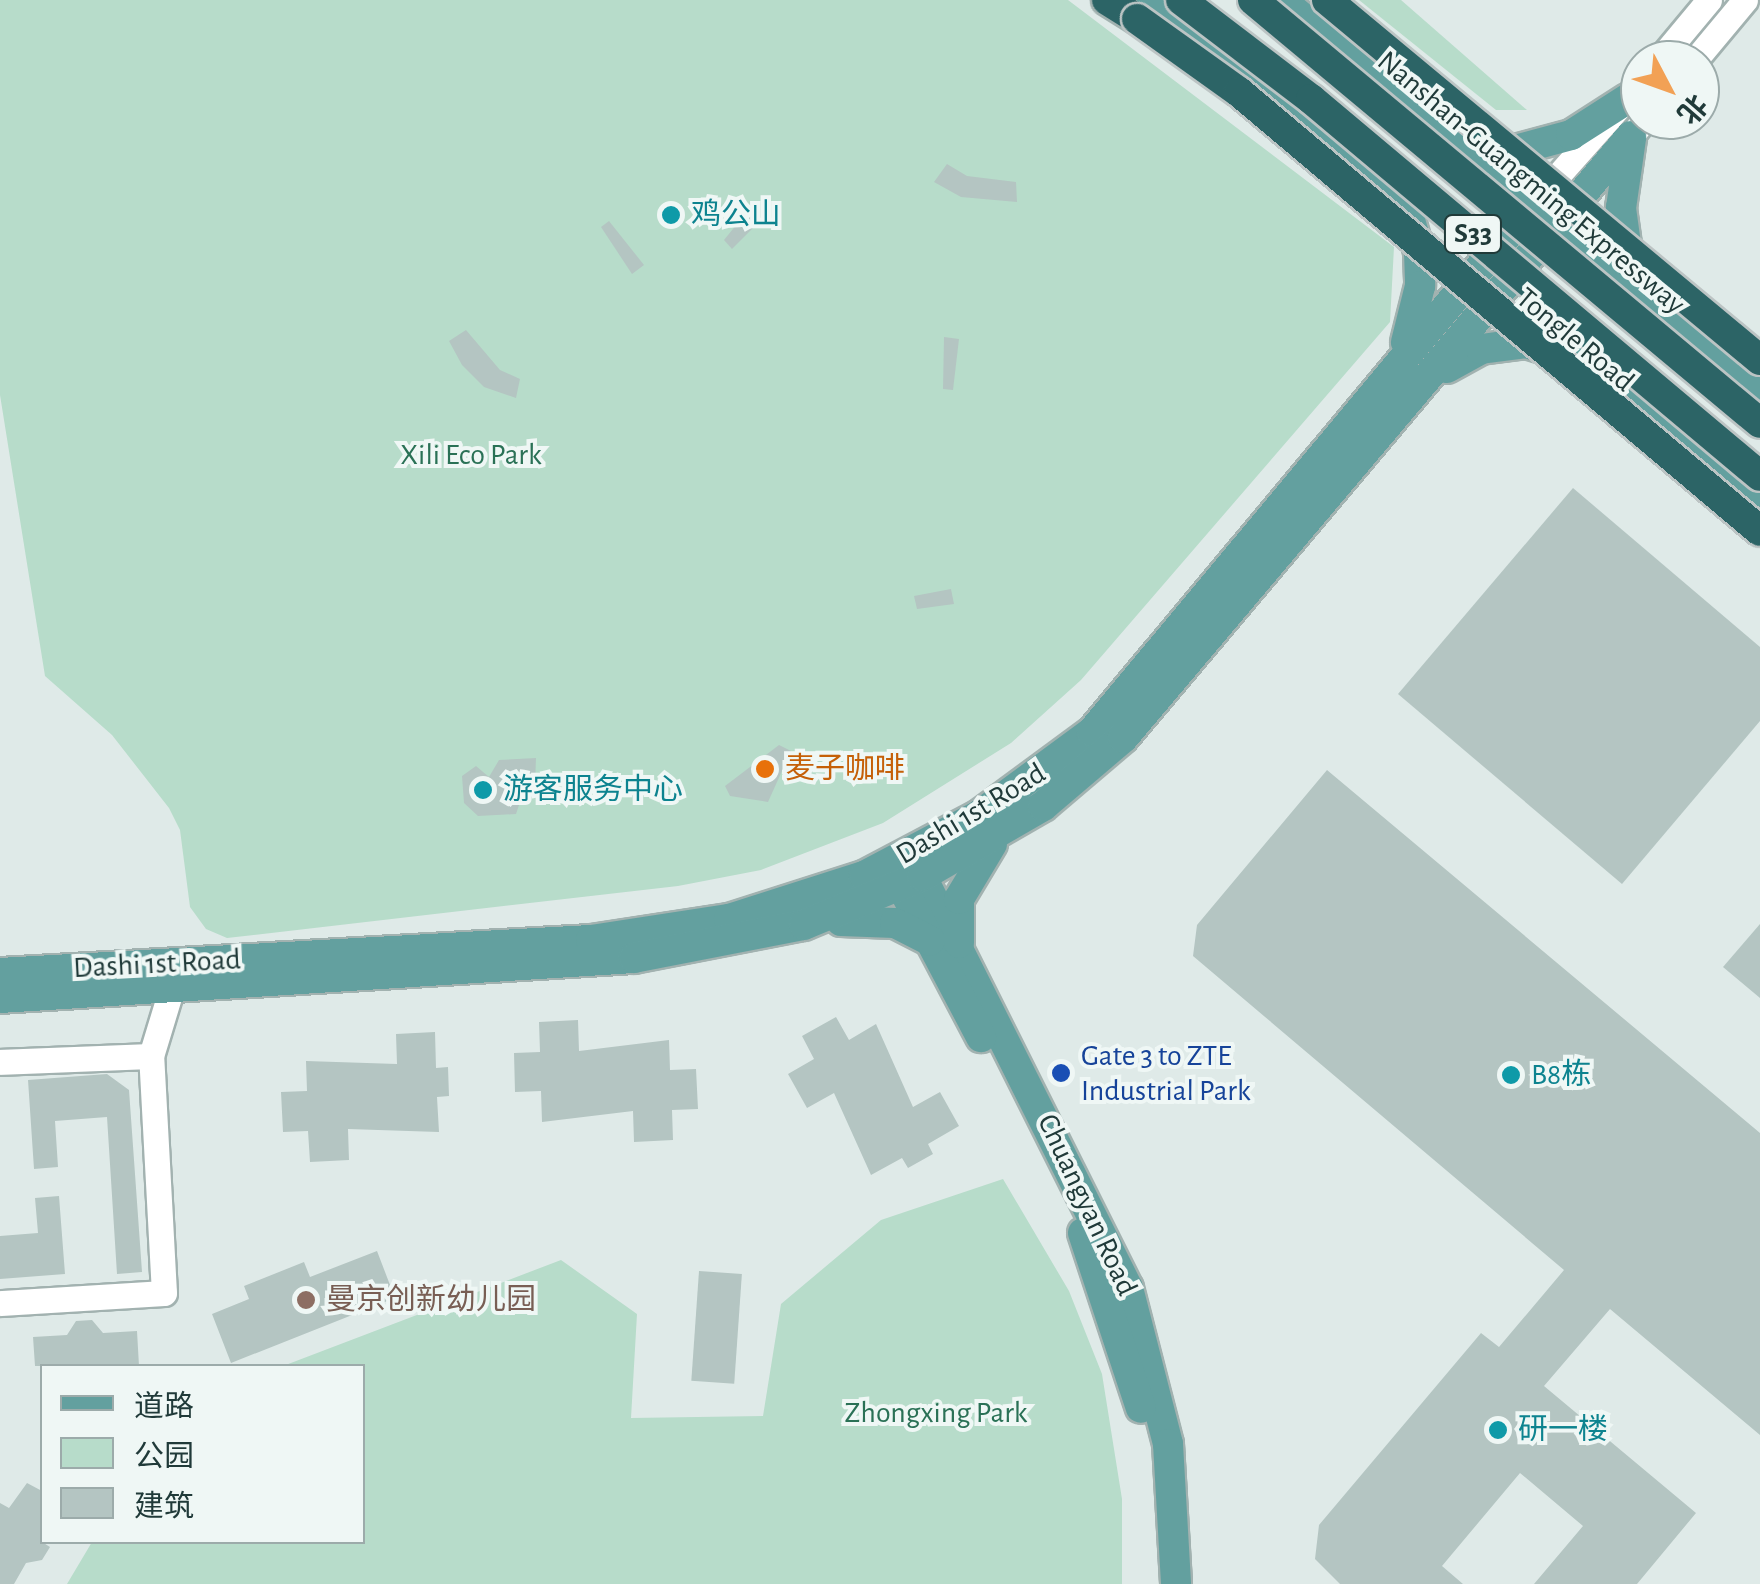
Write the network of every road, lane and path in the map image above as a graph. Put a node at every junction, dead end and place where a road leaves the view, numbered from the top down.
1 (1107, 0) edge
2 (1180, 0) edge
3 (1253, 0) edge
4 (1281, 0) edge
5 (1327, 0) edge
6 (1709, 0) edge
7 (1745, 0) edge
8 (1144, 10) edge
9 (1676, 40) edge
10 (1712, 40) edge
11 (1620, 115) edge
12 (1620, 123) edge
13 (1620, 131) edge
14 (1446, 134) junction
15 (1632, 140) edge
16 (1404, 195) junction
17 (1532, 205) junction
18 (1557, 225) junction
19 (1483, 261) junction
20 (1509, 284) junction
21 (1654, 307) junction
22 (1760, 360) edge
23 (1609, 368) junction
24 (1390, 372) junction
25 (1414, 395) junction
26 (1760, 398) edge
27 (1760, 423) edge
28 (1760, 476) edge
29 (1760, 497) edge
30 (1760, 531) edge
31 (1006, 828) junction
32 (905, 870) junction
33 (804, 925) junction
34 (930, 941) junction
35 (962, 956) junction
36 (0, 973) edge
37 (171, 990) junction
38 (0, 998) edge
39 (151, 1056) junction
40 (0, 1062) edge
41 (0, 1303) edge
42 (1156, 1584) edge
43 (1176, 1584) edge

1 - 8 highway
2 - 28 highway, S33, bridge
3 - 27 highway, Nanshan-Guangming Expressway / S33, bridge
4 - 14 main road
5 - 22 highway, bridge
6 - 9 street
7 - 10 street
8 - 16 main road, Tongle Road
8 - 30 highway, bridge
11 - 14 main road
12 - 17 street, Dashi 1st Road
13 - 18 main road, Dashi 1st Road
14 - 17 main road
15 - 21 main road
16 - 19 main road, Tongle Road
16 - 24 main road
17 - 18 main road
17 - 19 main road, Dashi 1st Road
18 - 20 main road, Dashi 1st Road
18 - 21 main road
19 - 20 main road, Tongle Road
19 - 24 main road, Dashi 1st Road
20 - 23 main road, Tongle Road
20 - 25 main road, Dashi 1st Road
21 - 26 main road
23 - 25 main road
23 - 29 main road, Tongle Road
24 - 32 main road, Dashi 1st Road
25 - 31 main road, Dashi 1st Road
31 - 32 main road, Dashi 1st Road
31 - 35 main road
32 - 33 main road, Dashi 1st Road
32 - 34 main road, Chuangyan Road
32 - 35 main road, Chuangyan Road
32 - 36 main road, Dashi 1st Road
33 - 34 main road
33 - 37 main road, Dashi 1st Road
34 - 42 main road, Chuangyan Road
35 - 43 main road, Chuangyan Road
37 - 38 main road, Dashi 1st Road
37 - 39 street
39 - 40 street
39 - 41 street

